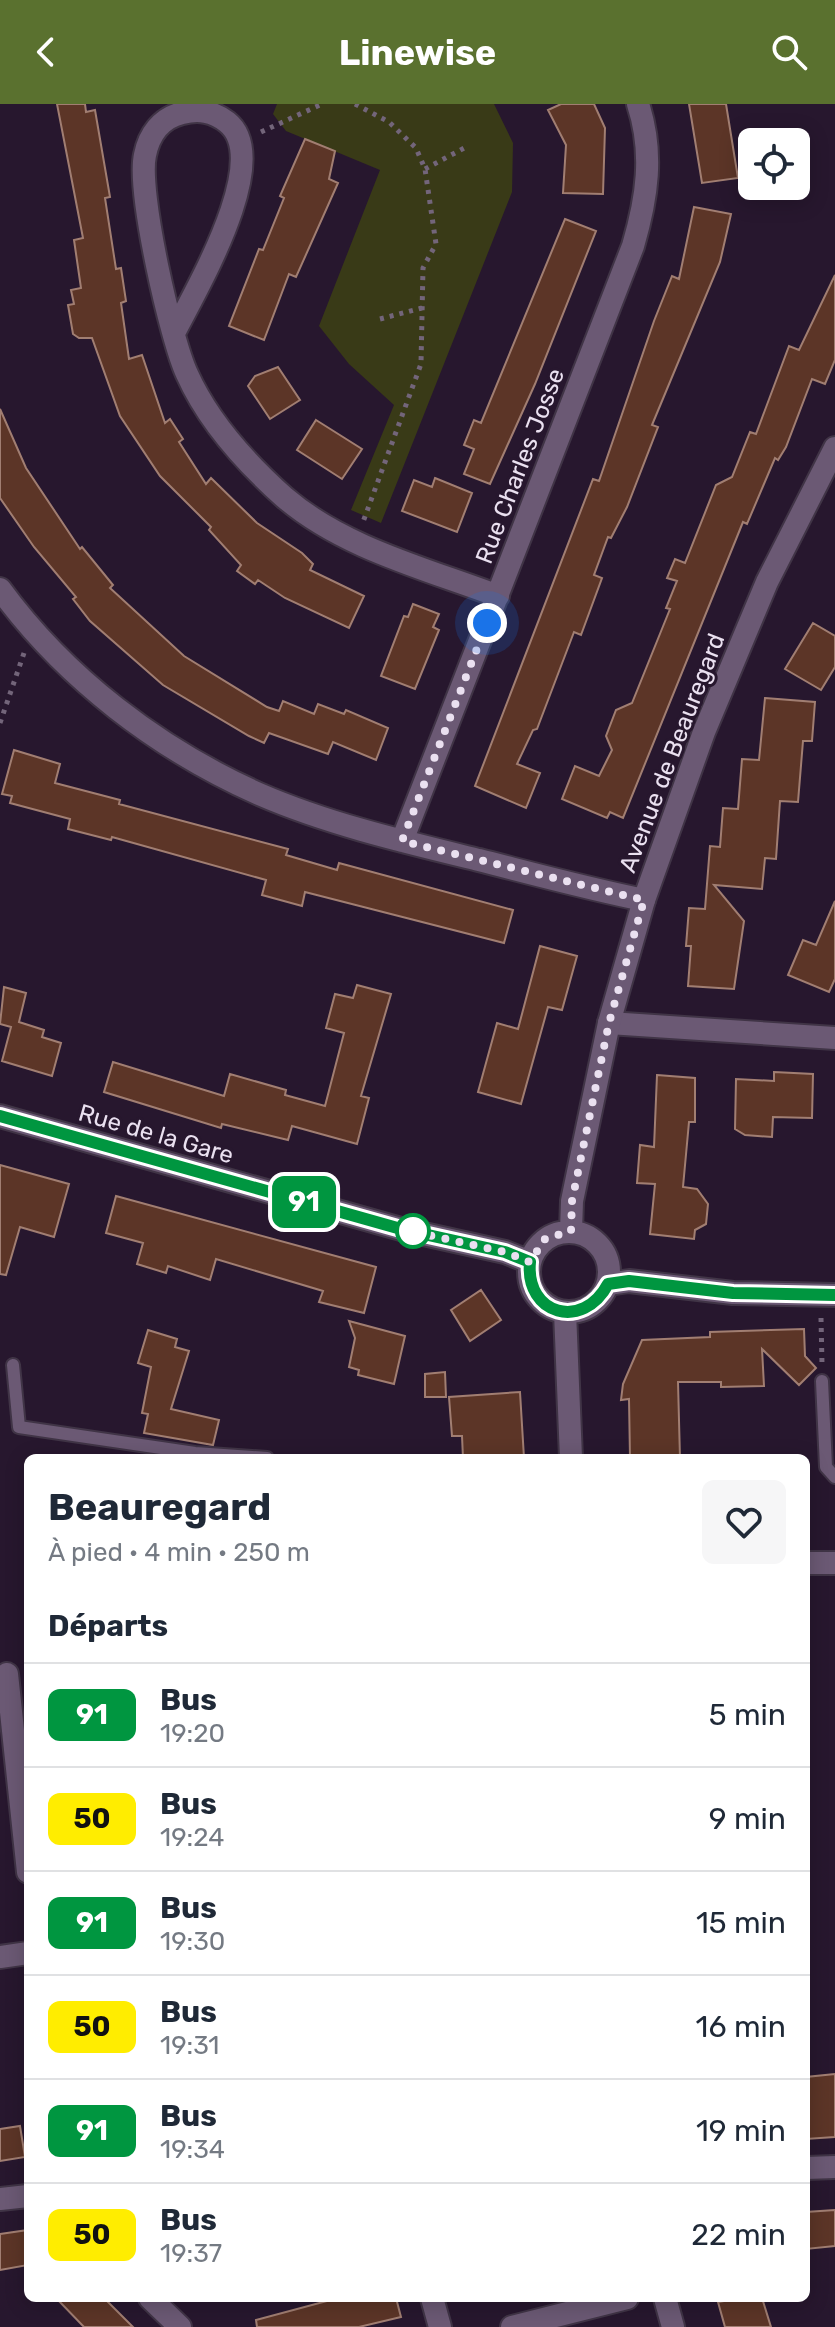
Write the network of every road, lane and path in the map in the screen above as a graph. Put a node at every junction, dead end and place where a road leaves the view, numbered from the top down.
1 (322, 104) edge
2 (355, 104) edge
3 (638, 104) edge
4 (241, 140) junction
5 (466, 147) dead end
6 (425, 169) junction
7 (422, 308) junction
8 (380, 319) dead end
9 (174, 333) junction
10 (835, 448) edge
11 (355, 541) junction
12 (0, 589) edge
13 (498, 596) junction
14 (32, 630) junction
15 (0, 723) edge
16 (402, 841) junction
17 (644, 900) junction
18 (609, 1023) junction
19 (835, 1038) edge
20 (0, 1116) edge
21 (571, 1231) junction
22 (530, 1262) junction
23 (608, 1284) junction
24 (828, 1295) edge
25 (565, 1312) junction
26 (13, 1365) dead end
27 (822, 1366) dead end
28 (822, 1381) dead end
29 (209, 1454) edge
30 (571, 1454) edge
31 (835, 1477) edge
32 (810, 1563) edge
33 (835, 1563) edge
34 (7, 1674) dead end
35 (24, 1834) edge
36 (24, 1954) edge
37 (0, 1957) edge
38 (835, 2167) edge
39 (810, 2168) edge
40 (24, 2196) edge
41 (0, 2199) edge
42 (433, 2302) edge
43 (611, 2302) edge
44 (666, 2302) edge
45 (440, 2327) edge
46 (512, 2327) edge
47 (673, 2327) edge

1 - 4 path
2 - 6 path
3 - 13 street, Rue Charles Josse
4 - 9 street
4 - 9 street
5 - 6 path
6 - 7 path
7 - 8 path
7 - 11 path
9 - 11 street
10 - 17 street, Avenue de Beauregard
11 - 13 street
12 - 14 street
13 - 16 street, Rue Charles Josse
14 - 15 path
14 - 16 street
16 - 17 street
17 - 18 street, Avenue de Beauregard
18 - 19 street
18 - 21 street, Avenue de Beauregard
20 - 22 street, Rue de la Gare
21 - 22 street
21 - 23 street
22 - 25 street
23 - 24 street
23 - 25 street
24 - 27 path
25 - 30 street
26 - 29 lane
28 - 31 lane
32 - 33 street
34 - 35 street
36 - 37 street
38 - 39 street
40 - 41 street
42 - 45 street
43 - 46 street
44 - 47 street

